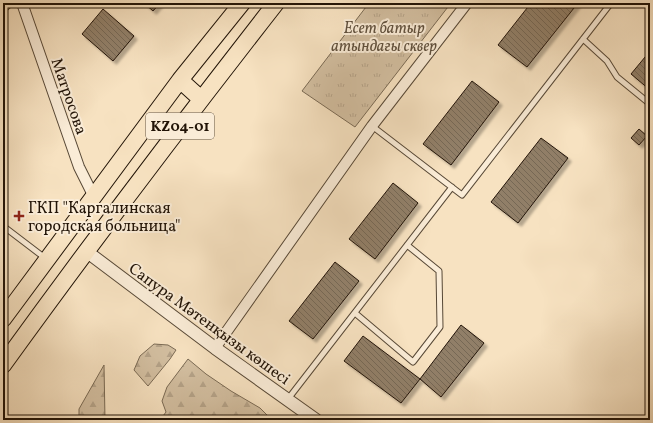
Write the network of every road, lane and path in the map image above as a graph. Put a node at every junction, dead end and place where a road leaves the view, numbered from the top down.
1 (11, 3) edge
2 (22, 3) edge
3 (242, 3) edge
4 (276, 3) edge
5 (467, 3) edge
6 (612, 3) edge
7 (3, 10) edge
8 (583, 39) junction
9 (180, 80) junction
10 (201, 99) junction
11 (650, 104) edge
12 (372, 126) junction
13 (452, 187) junction
14 (94, 197) junction
15 (3, 226) edge
16 (65, 235) junction
17 (407, 245) junction
18 (86, 251) junction
19 (47, 259) junction
20 (355, 312) junction
21 (3, 319) edge
22 (215, 348) junction
23 (3, 365) edge
24 (288, 399) junction
25 (316, 420) edge

1 - 7 lane
2 - 14 street, Матросова
3 - 9 main road, KZ04-01
4 - 10 main road, KZ04-01
5 - 12 street
6 - 8 lane
8 - 11 lane
8 - 13 lane
9 - 10 main road
9 - 14 main road, KZ04-01
10 - 18 main road, KZ04-01
12 - 13 lane
12 - 22 street
13 - 17 lane
14 - 16 main road, KZ04-01
15 - 19 lane
16 - 18 main road
16 - 19 main road, KZ04-01
17 - 20 lane
17 - 20 lane
18 - 22 street, Сапура Мәтенқызы көшесі
18 - 23 main road, KZ04-01
19 - 21 main road, KZ04-01
20 - 24 lane
22 - 24 street, Сапура Мәтенқызы көшесі
24 - 25 street, Сапура Мәтенқызы көшесі

